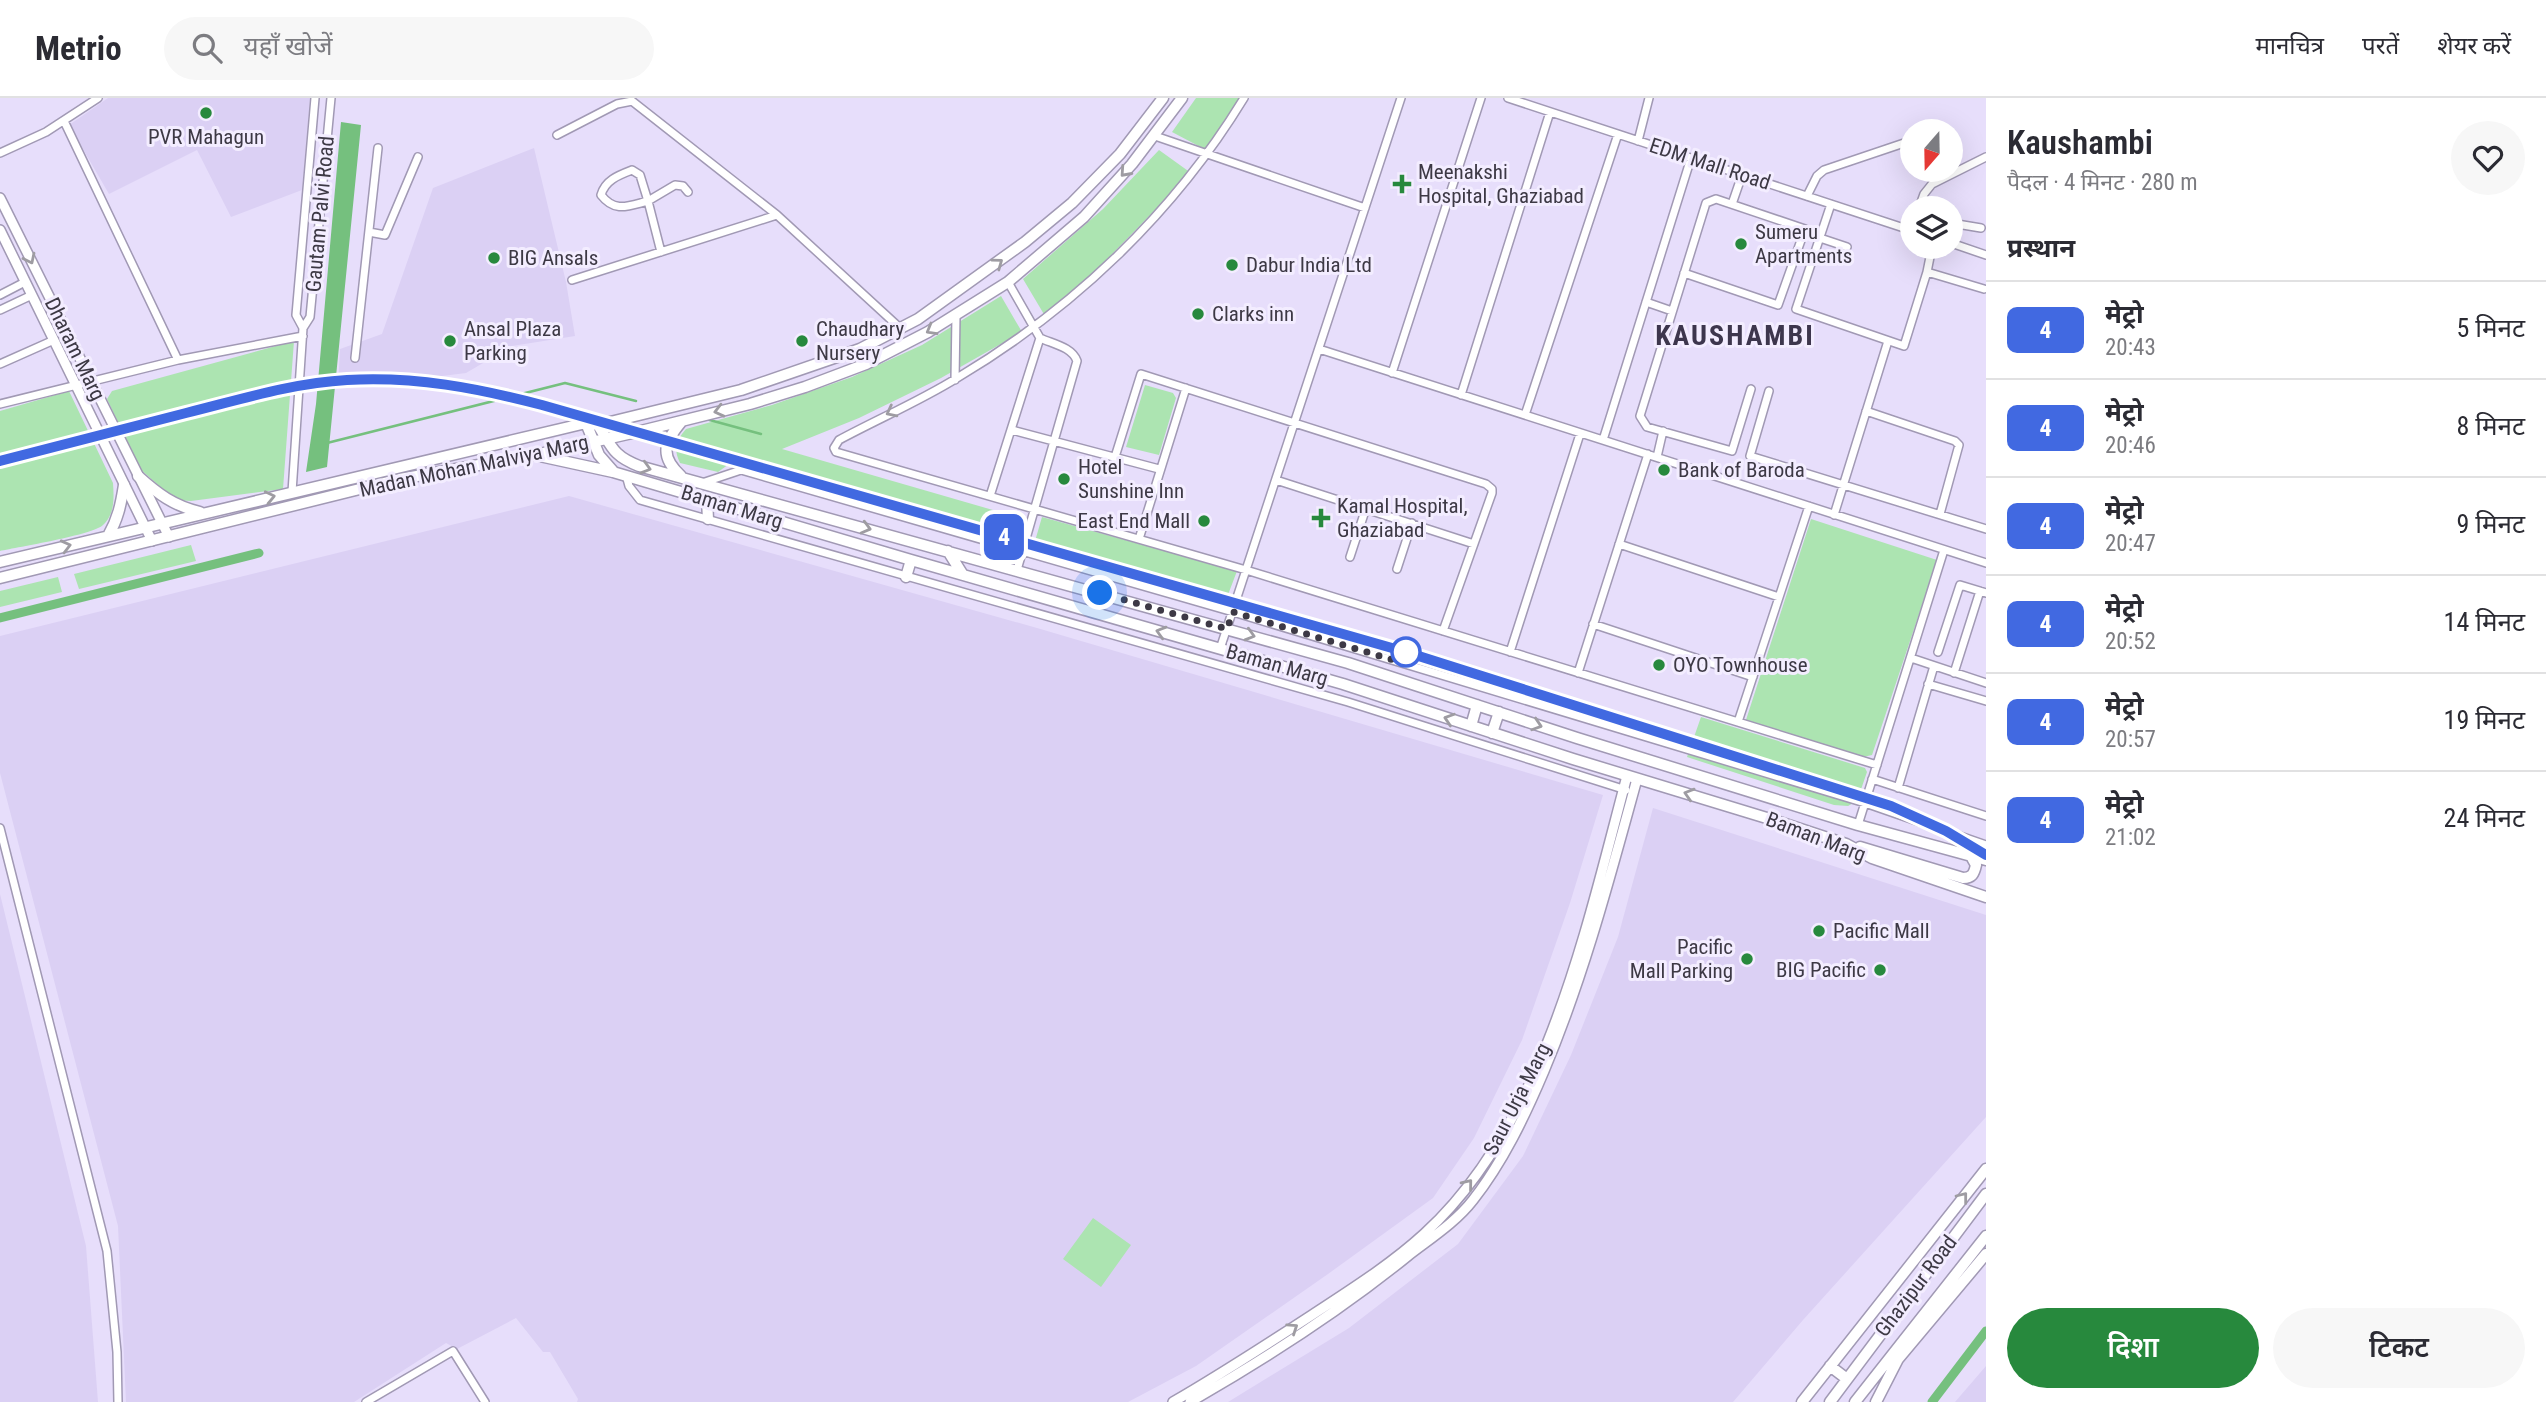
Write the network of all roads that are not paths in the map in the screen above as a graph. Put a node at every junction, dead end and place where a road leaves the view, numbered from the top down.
1 (82, 98) edge
2 (98, 98) edge
3 (315, 98) edge
4 (331, 98) edge
5 (1163, 98) edge
6 (1182, 98) edge
7 (1244, 98) edge
8 (1401, 98) edge
9 (1481, 98) edge
10 (1508, 98) edge
11 (1649, 98) edge
12 (86, 106) junction
13 (1550, 112) junction
14 (64, 121) junction
15 (1618, 134) junction
16 (557, 135) dead end
17 (1155, 136) junction
18 (1638, 141) junction
19 (1900, 144) edge
20 (378, 148) dead end
21 (0, 153) edge
22 (1207, 155) junction
23 (418, 157) dead end
24 (1986, 157) edge
25 (1691, 158) junction
26 (1742, 175) junction
27 (688, 192) dead end
28 (1807, 196) junction
29 (1923, 196) edge
30 (0, 198) edge
31 (648, 201) junction
32 (1732, 204) junction
33 (1831, 204) junction
34 (1365, 208) junction
35 (777, 215) junction
36 (1056, 217) junction
37 (1900, 224) edge
38 (1963, 225) edge
39 (1981, 229) dead end
40 (0, 230) edge
41 (1068, 230) junction
42 (369, 232) junction
43 (1819, 238) junction
44 (3, 242) edge
45 (1847, 247) dead end
46 (1963, 247) edge
47 (661, 252) junction
48 (1986, 254) edge
49 (1930, 259) edge
50 (1927, 272) junction
51 (1684, 274) junction
52 (572, 280) dead end
53 (25, 282) junction
54 (1008, 282) junction
55 (1984, 289) dead end
56 (0, 295) edge
57 (32, 295) junction
58 (1646, 302) junction
59 (0, 310) edge
60 (1672, 311) junction
61 (956, 315) junction
62 (1034, 327) junction
63 (900, 328) junction
64 (303, 332) junction
65 (1040, 338) junction
66 (54, 340) junction
67 (1888, 341) junction
68 (1318, 349) junction
69 (355, 358) dead end
70 (178, 360) junction
71 (0, 364) edge
72 (1392, 373) junction
73 (955, 380) junction
74 (75, 383) junction
75 (92, 383) junction
76 (1186, 387) junction
77 (1751, 389) dead end
78 (1769, 391) dead end
79 (1461, 395) junction
80 (0, 404) edge
81 (1866, 411) junction
82 (1525, 415) junction
83 (682, 420) junction
84 (1294, 423) junction
85 (586, 424) junction
86 (598, 425) junction
87 (1012, 430) junction
88 (1663, 430) junction
89 (1580, 434) junction
90 (607, 439) junction
91 (1602, 440) junction
92 (594, 442) junction
93 (1055, 442) junction
94 (1648, 454) junction
95 (535, 455) junction
96 (1115, 457) junction
97 (1657, 457) junction
98 (1158, 469) junction
99 (613, 472) junction
100 (626, 475) junction
101 (138, 476) junction
102 (683, 478) junction
103 (1276, 480) junction
104 (702, 483) junction
105 (1843, 484) junction
106 (124, 485) junction
107 (292, 492) junction
108 (990, 496) junction
109 (708, 500) junction
110 (1809, 506) junction
111 (1035, 509) junction
112 (1366, 509) junction
113 (204, 513) junction
114 (1940, 514) junction
115 (1834, 515) junction
116 (708, 519) junction
117 (162, 523) junction
118 (1412, 523) junction
119 (145, 527) junction
120 (1986, 529) edge
121 (108, 536) junction
122 (169, 537) junction
123 (1139, 539) junction
124 (152, 541) junction
125 (1474, 544) junction
126 (1619, 544) junction
127 (1944, 550) junction
128 (948, 551) junction
129 (1023, 551) junction
130 (1350, 557) dead end
131 (911, 560) junction
132 (984, 561) junction
133 (0, 562) edge
134 (1986, 563) edge
135 (1397, 569) dead end
136 (1017, 570) junction
137 (1246, 570) junction
138 (963, 575) junction
139 (906, 577) junction
140 (0, 578) edge
141 (979, 579) junction
142 (1983, 592) edge
143 (1779, 597) junction
144 (1233, 612) junction
145 (1594, 624) junction
146 (1227, 629) junction
147 (1443, 631) junction
148 (1220, 649) junction
149 (1510, 652) junction
150 (1938, 652) dead end
151 (1911, 658) junction
152 (1934, 666) junction
153 (1578, 673) junction
154 (1954, 673) junction
155 (1753, 677) junction
156 (1986, 683) edge
157 (1928, 684) junction
158 (1986, 701) edge
159 (1477, 705) junction
160 (1499, 712) junction
161 (1738, 722) junction
162 (1471, 726) junction
163 (1492, 733) junction
164 (1877, 765) junction
165 (1632, 777) junction
166 (1872, 779) junction
167 (1898, 788) junction
168 (1629, 791) junction
169 (1865, 803) junction
170 (1986, 816) edge
171 (1858, 825) junction
172 (0, 828) edge
173 (1846, 844) junction
174 (1986, 845) edge
175 (1971, 856) junction
176 (1986, 860) edge
177 (1986, 897) edge
178 (1986, 1169) edge
179 (1986, 1194) edge
180 (1986, 1236) edge
181 (1986, 1254) edge
182 (1316, 1319) junction
183 (1830, 1366) junction
184 (1847, 1379) junction
185 (118, 1402) edge
186 (366, 1402) edge
187 (485, 1402) edge
188 (1173, 1402) edge
189 (1190, 1402) edge
190 (1802, 1402) edge
191 (1830, 1402) edge
192 (1855, 1402) edge
193 (1876, 1402) edge

1 - 12 street
2 - 12 street
3 - 64 street, Gautam Palvi Road
4 - 64 street, Gautam Palvi Road
5 - 36 main road, Madan Mohan Malviya Marg
6 - 17 main road, Madan Mohan Malviya Marg
7 - 22 street
8 - 34 street
9 - 72 street
10 - 13 street, EDM Mall Road
11 - 18 street
12 - 14 street
13 - 15 street, EDM Mall Road
13 - 79 street
14 - 21 street
14 - 70 street
15 - 18 street, EDM Mall Road
15 - 82 street
16 - 35 street
17 - 22 street
17 -> 41 main road, Madan Mohan Malviya Marg
18 - 25 street, EDM Mall Road
19 - 28 street
20 - 42 street
22 - 34 street
22 - 62 street
23 - 42 street
24 - 29 street
25 - 26 street, EDM Mall Road
25 - 58 street
26 - 28 street, EDM Mall Road
26 - 32 street
27 - 31 street
28 - 33 street, EDM Mall Road
30 -> 75 street, Dharam Marg
31 - 31 street
31 - 47 street
32 - 51 street
32 - 51 street
33 - 37 street, EDM Mall Road
33 - 43 street
34 - 68 street
35 - 47 street
35 - 63 street
36 - 41 main road
63 -> 36 main road, Madan Mohan Malviya Marg
38 - 39 street
40 - 44 street, Dharam Marg
41 - 54 main road, Madan Mohan Malviya Marg
42 - 69 street
43 - 45 street
43 - 67 street
44 - 53 street, Dharam Marg
46 - 48 street
47 - 52 street
49 - 50 street
50 - 55 street
50 - 67 street
51 - 60 street
53 - 56 street
53 - 57 street, Dharam Marg
54 - 61 main road, Madan Mohan Malviya Marg
54 - 62 street
57 - 59 street
57 - 66 street, Dharam Marg
58 - 60 street
58 - 91 street
60 - 88 street
61 - 73 street
61 -> 83 main road, Madan Mohan Malviya Marg
62 - 65 street
62 - 73 street
63 - 86 main road, Madan Mohan Malviya Marg
64 - 70 street
64 - 107 street, Gautam Palvi Road
65 - 87 street
65 - 93 street
66 - 71 street
66 - 74 street, Dharam Marg
67 - 81 street
68 - 72 street
68 - 84 street
70 - 75 street
72 - 79 street
73 -> 108 street
74 - 75 street
74 - 80 street
74 - 106 street, Dharam Marg
75 - 101 street, Dharam Marg
76 - 84 street
76 - 96 street
76 - 98 street
77 - 88 street
78 - 105 street
79 - 82 street
81 - 105 street
81 - 114 street
82 - 89 street
83 - 90 main road, Madan Mohan Malviya Marg
83 - 102 main road
84 - 103 street
84 - 125 street
85 - 86 main road, Madan Mohan Malviya Marg
85 - 92 main road
85 - 107 main road, Madan Mohan Malviya Marg
86 - 90 main road, Baman Marg
87 - 93 street
87 - 108 street
88 - 97 street
89 - 91 street
89 - 149 street
90 - 92 main road, Madan Mohan Malviya Marg
90 -> 102 main road, Baman Marg
91 - 94 street
92 - 95 main road, Madan Mohan Malviya Marg
92 - 99 main road
93 - 96 street
93 - 111 street
94 - 97 street
94 - 126 street
95 - 99 main road, Baman Marg
95 - 122 main road, Madan Mohan Malviya Marg
96 - 98 street
97 - 110 street
98 - 123 street
99 - 100 main road, Baman Marg
100 - 109 main road, Baman Marg
100 - 116 street
101 - 113 main road
101 - 117 street, Dharam Marg
102 - 104 main road, Baman Marg
103 - 112 street
103 - 137 street
104 -> 128 main road, Baman Marg
104 - 129 street
105 - 114 street
105 - 115 street
106 - 119 street, Dharam Marg
106 - 121 main road
113 -> 107 main road, Madan Mohan Malviya Marg
108 - 111 street
109 - 116 main road
109 - 131 main road, Baman Marg
110 - 115 street
110 - 143 street
111 - 123 street
111 - 129 street
112 - 118 street
112 - 130 street
113 - 117 main road, Madan Mohan Malviya Marg
114 - 120 street
115 - 127 street
116 - 139 street
117 - 119 main road, Madan Mohan Malviya Marg
117 - 122 street, Dharam Marg
118 - 125 street
118 - 135 street
119 - 121 main road, Madan Mohan Malviya Marg
119 - 124 street, Dharam Marg
133 -> 121 main road, Madan Mohan Malviya Marg
122 - 124 main road, Madan Mohan Malviya Marg
123 - 137 street
124 - 140 main road, Madan Mohan Malviya Marg
125 - 147 street
126 - 143 street
126 - 145 street
127 - 134 street
127 - 151 street
128 - 132 main road, Baman Marg
128 - 138 main road
129 - 136 street
129 - 144 street
131 - 138 main road, Baman Marg
131 - 139 main road
132 - 136 main road, Baman Marg
132 - 141 main road
136 - 146 main road, Baman Marg
137 - 144 street
137 - 147 street
138 - 141 main road, Baman Marg
139 - 168 street
148 -> 141 main road, Baman Marg
142 - 150 street
142 - 154 street
143 - 155 street
144 - 146 street
144 - 169 street
145 - 153 street
145 - 155 street
146 - 148 street
146 -> 159 main road, Baman Marg
147 - 149 street
162 -> 148 main road, Baman Marg
149 - 153 street
151 - 152 street
151 - 164 street
152 - 154 street
152 - 157 street
153 - 161 street
154 - 156 street
155 - 161 street
157 - 158 street
157 - 167 street
159 - 160 main road, Baman Marg
159 - 162 main road
160 - 163 main road
160 -> 171 main road, Baman Marg
161 - 164 street
162 - 163 main road, Baman Marg
163 - 165 main road, Baman Marg
164 - 166 street
165 - 168 street, Saur Urja Marg
173 -> 165 main road, Baman Marg
166 - 167 street
166 - 169 street
167 - 170 street
182 -> 168 street, Saur Urja Marg
168 - 182 street, Saur Urja Marg
169 - 171 street
169 - 174 street
171 - 175 main road, Baman Marg
172 - 185 street
173 - 175 main road
173 - 177 main road, Baman Marg
175 - 176 main road, Baman Marg
183 -> 178 main road
179 - 184 main road, Ghazipur Road
180 - 192 main road, Ghazipur Road
181 - 193 main road
188 -> 182 street, Saur Urja Marg
182 - 189 street, Saur Urja Marg
183 - 184 main road
183 - 190 main road
184 - 191 main road, Ghazipur Road
186 - 187 street

